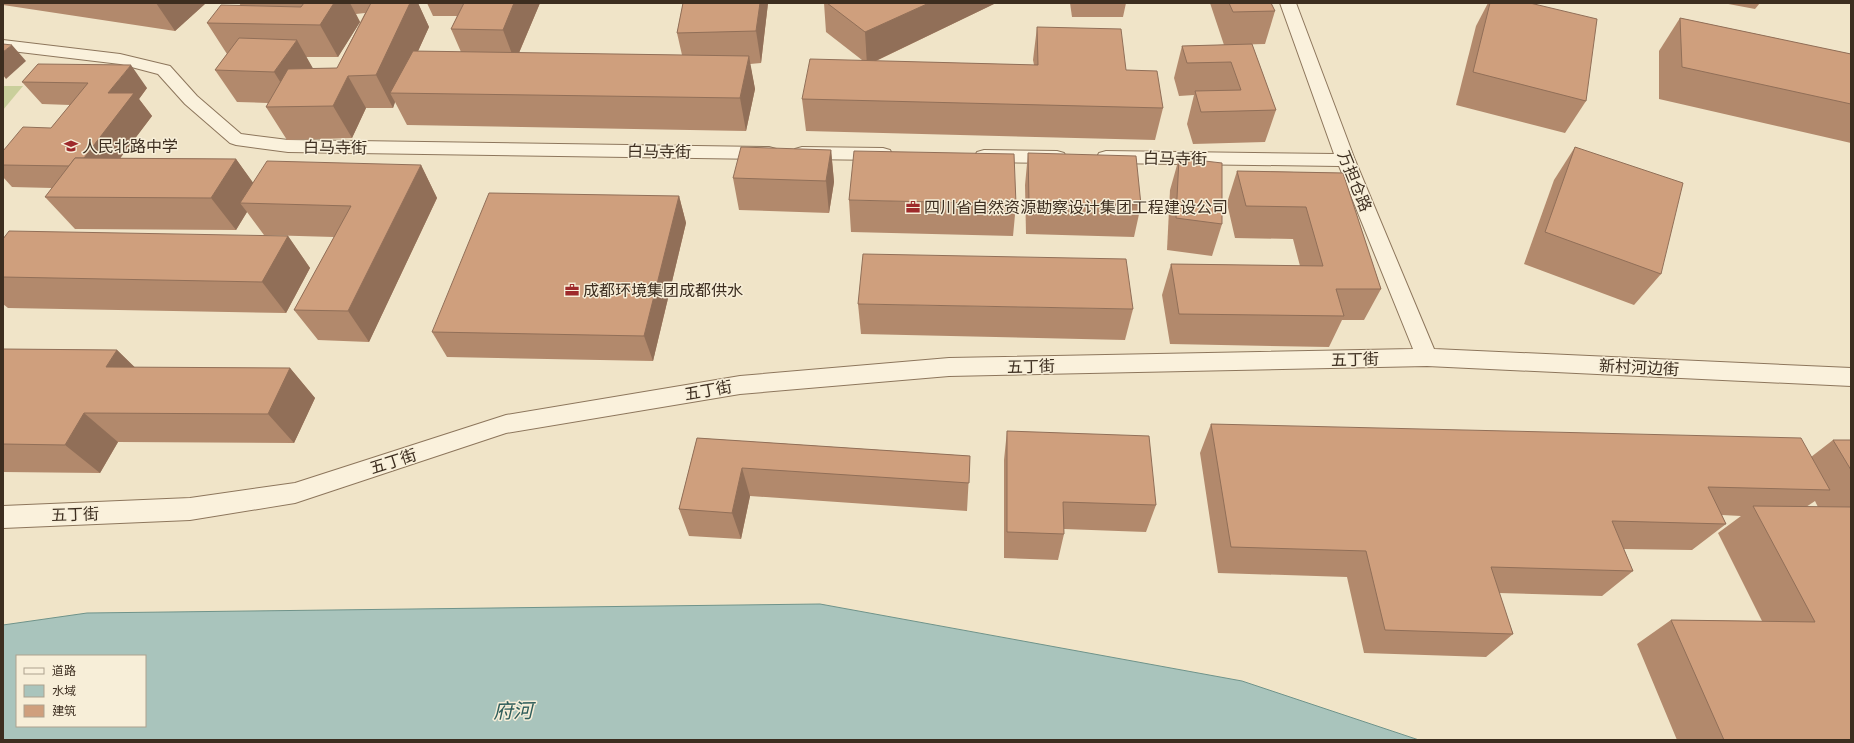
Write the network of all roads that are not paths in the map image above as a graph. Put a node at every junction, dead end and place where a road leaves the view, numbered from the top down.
1 (1288, 3) edge
2 (3, 45) edge
3 (900, 154) edge
4 (964, 155) edge
5 (1346, 160) junction
6 (1427, 357) junction
7 (1851, 377) edge
8 (3, 517) edge

1 - 5 street, 万担仓路
2 - 3 street, 白马寺街
4 - 5 street, 白马寺街
5 - 6 street, 万担仓路
6 - 7 street, 新村河边街
6 - 8 street, 五丁街

